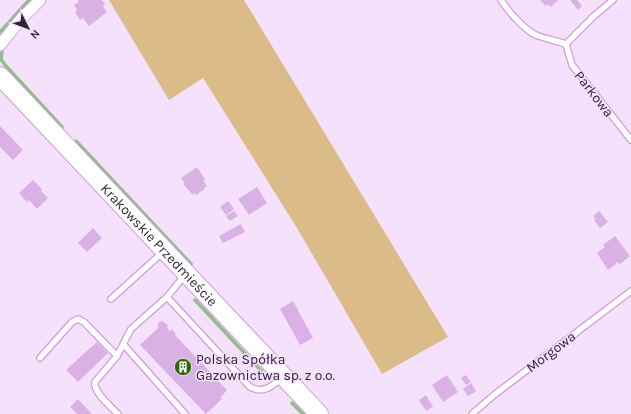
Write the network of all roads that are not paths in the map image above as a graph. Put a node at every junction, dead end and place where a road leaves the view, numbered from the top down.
1 (40, 0) edge
2 (501, 0) edge
3 (613, 0) edge
4 (566, 44) junction
5 (0, 45) edge
6 (0, 76) edge
7 (631, 140) edge
8 (165, 251) junction
9 (187, 274) junction
10 (631, 291) edge
11 (167, 296) junction
12 (110, 299) dead end
13 (124, 345) junction
14 (117, 356) junction
15 (40, 358) dead end
16 (284, 377) junction
17 (118, 414) edge
18 (185, 414) edge
19 (319, 414) edge
20 (472, 414) edge

1 - 5 street
2 - 4 lane
3 - 4 lane
4 - 7 lane, Parkowa
6 - 8 main road, Krakowskie Przedmieście
8 - 9 main road, Krakowskie Przedmieście
8 - 12 lane
9 - 11 lane
9 - 16 main road, Krakowskie Przedmieście
10 - 20 lane, Morgowa
11 - 13 lane
11 - 16 lane
13 - 14 lane
13 - 18 lane
14 - 15 lane
14 - 17 lane
16 - 19 main road, Krakowskie Przedmieście

